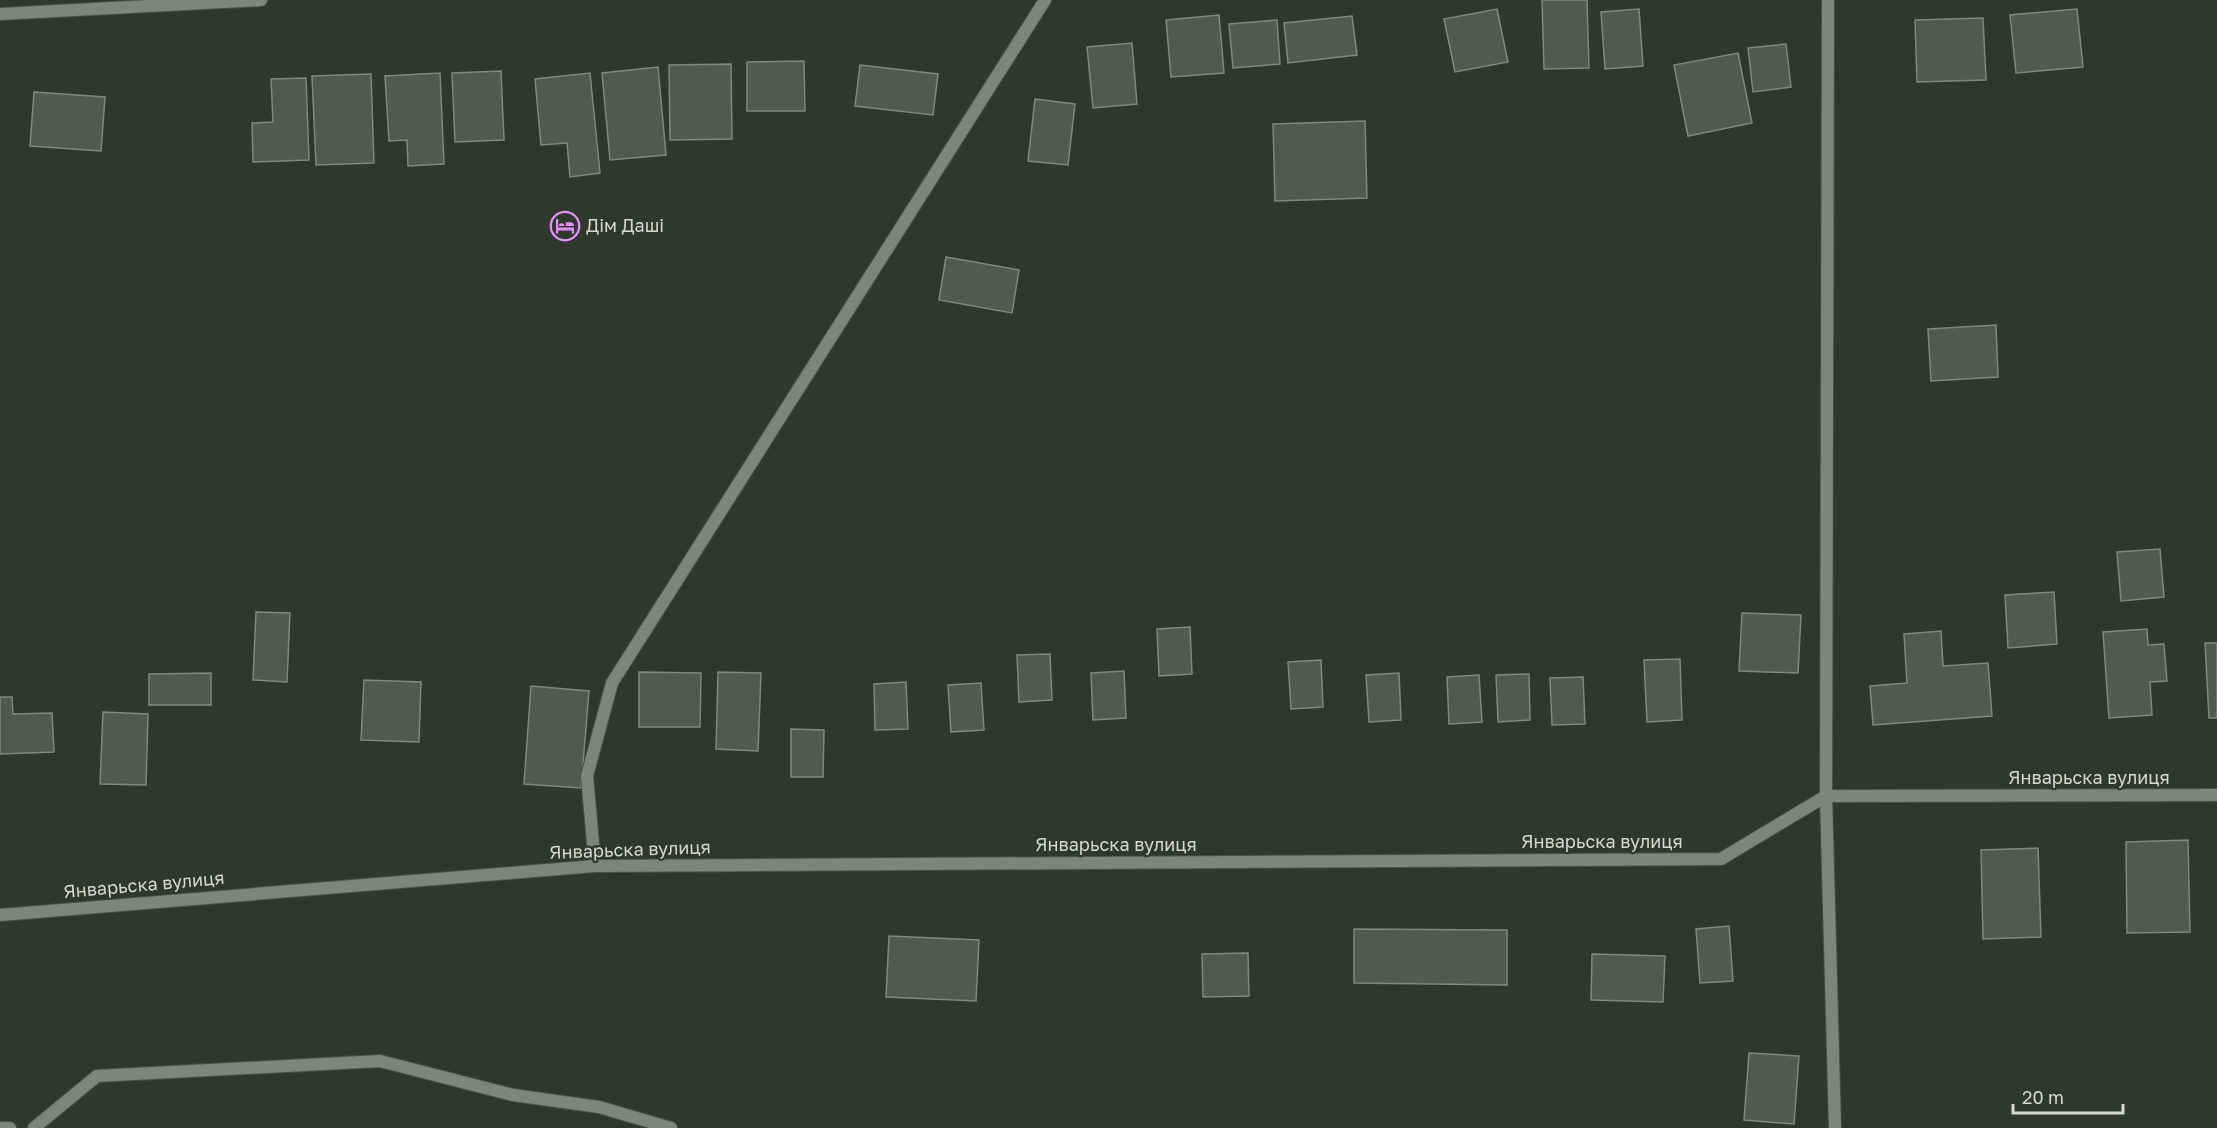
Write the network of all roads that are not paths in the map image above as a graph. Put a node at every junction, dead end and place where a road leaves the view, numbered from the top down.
1 (261, 0) edge
2 (1045, 0) edge
3 (1828, 0) edge
4 (0, 14) edge
5 (2217, 795) edge
6 (1826, 796) junction
7 (595, 866) junction
8 (0, 915) edge
9 (0, 1128) edge
10 (10, 1128) edge
11 (34, 1128) edge
12 (671, 1128) edge
13 (1835, 1128) edge

1 - 4 street
2 - 7 street
3 - 6 street
5 - 6 street, Январьска вулиця
6 - 7 street, Январьска вулиця
6 - 13 street
7 - 8 street, Январьска вулиця
9 - 10 street
11 - 12 street

